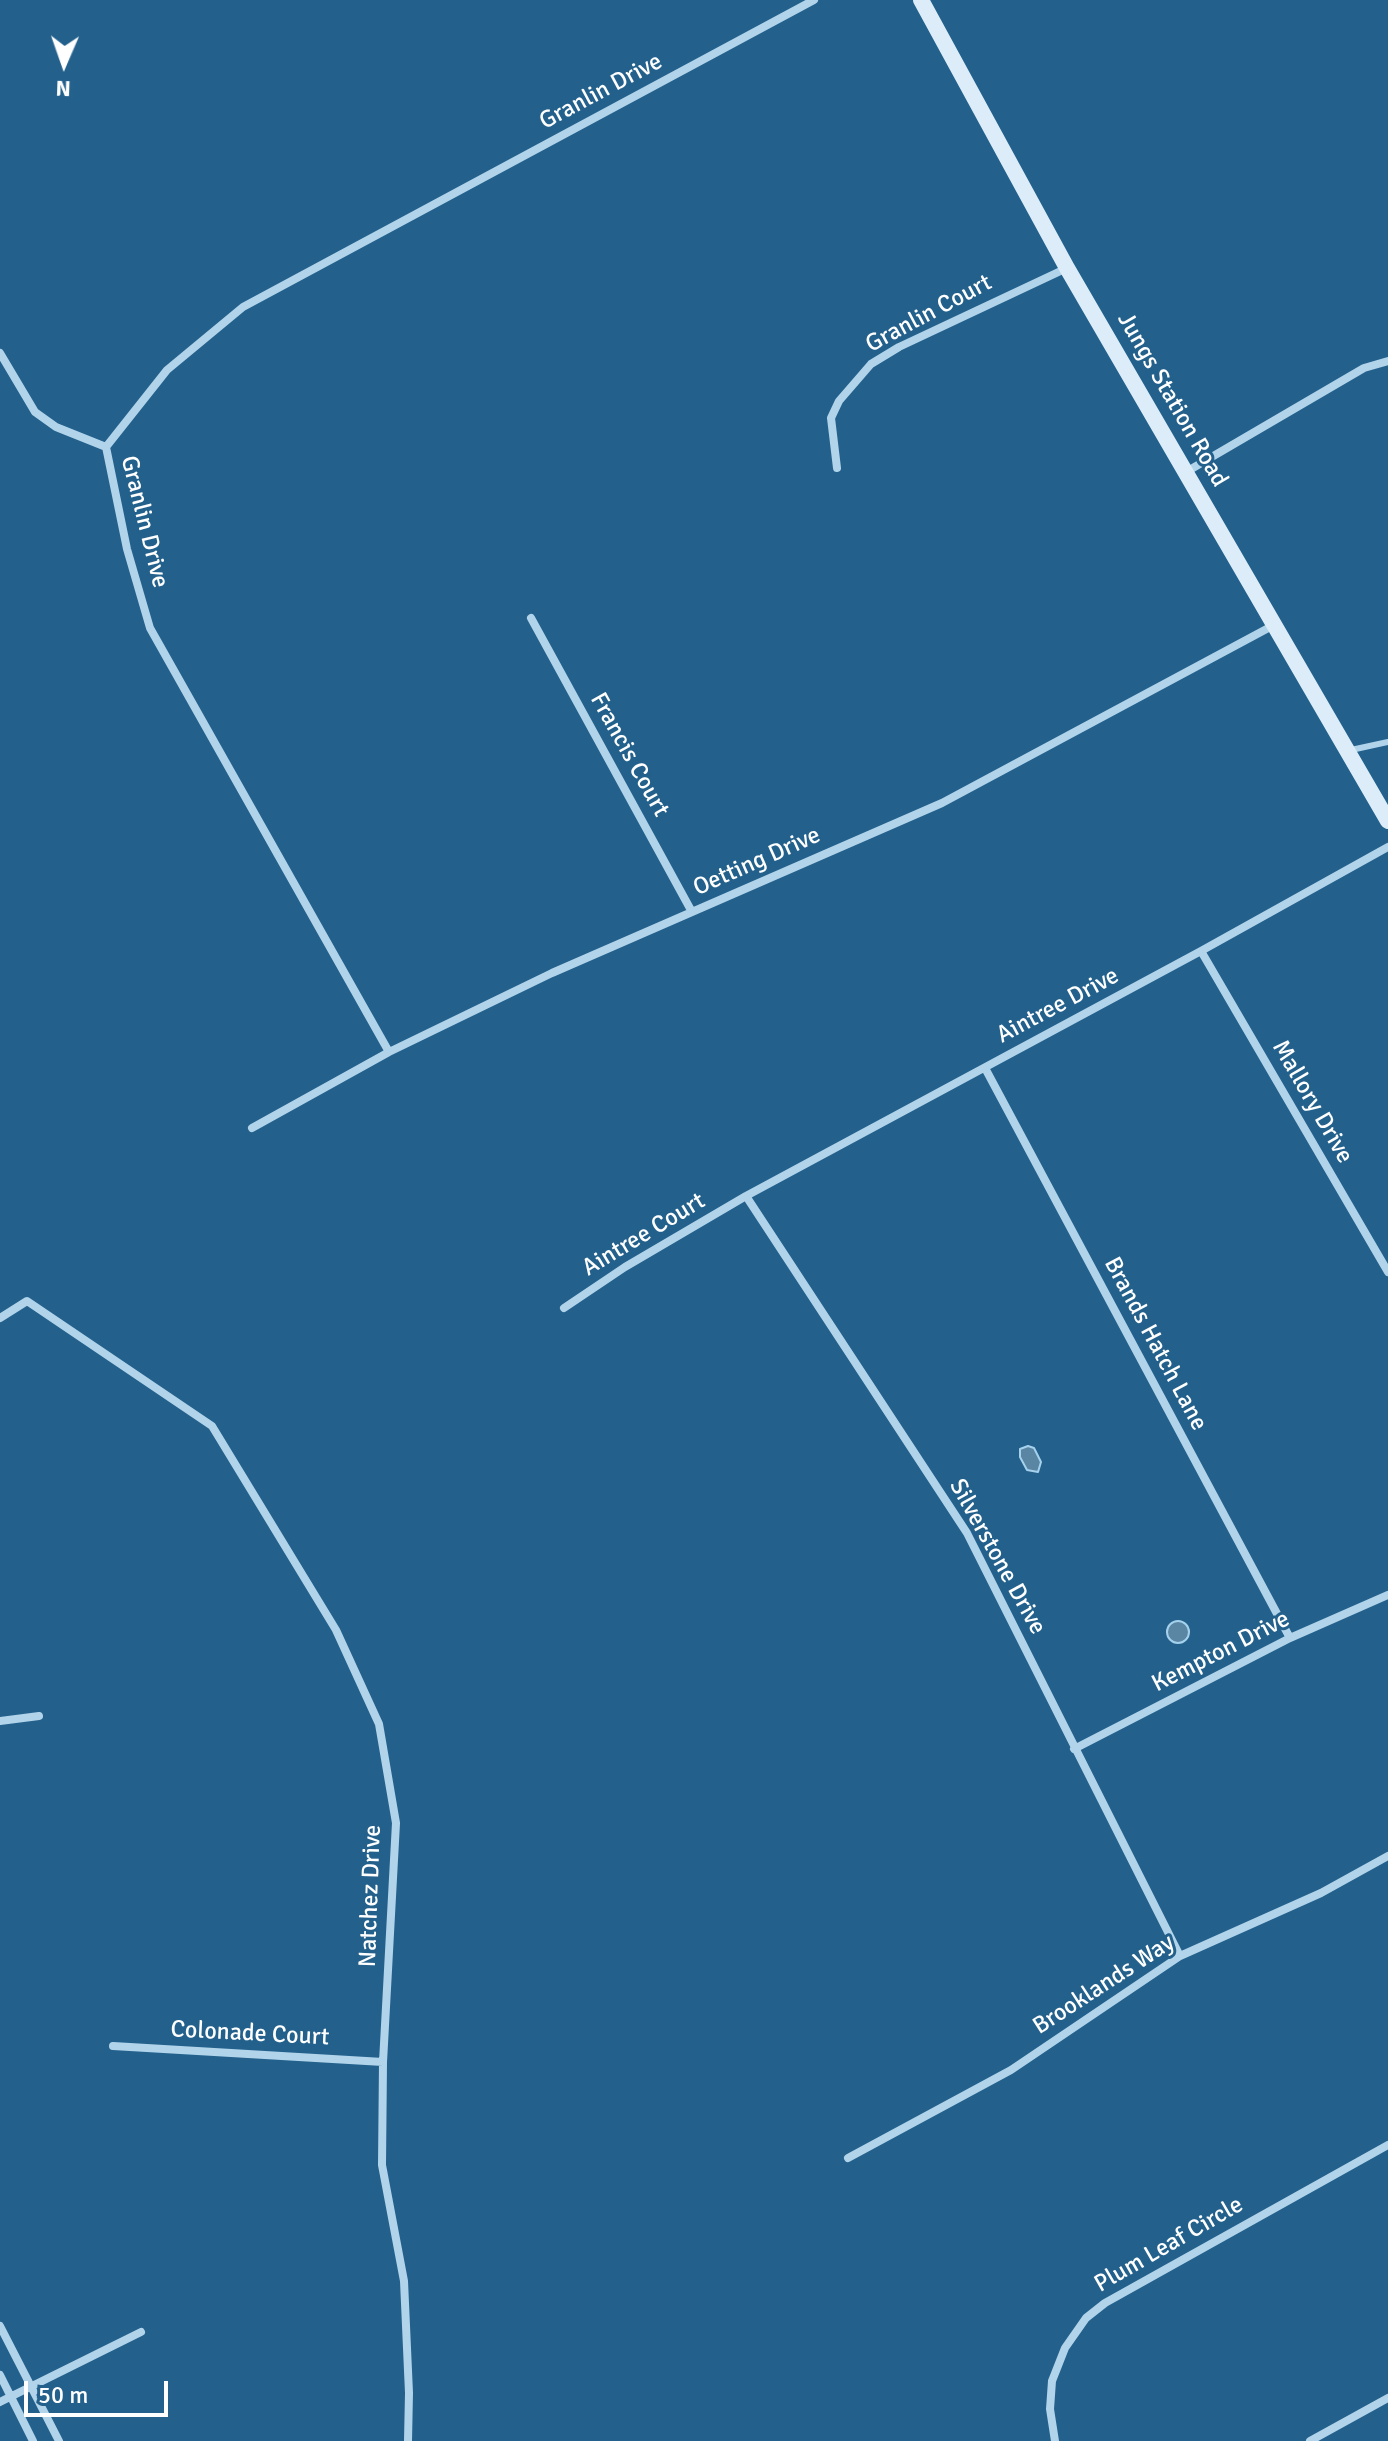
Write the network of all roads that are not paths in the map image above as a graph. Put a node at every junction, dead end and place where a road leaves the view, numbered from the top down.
1 (814, 0) edge
2 (921, 0) edge
3 (1067, 268) junction
4 (0, 353) edge
5 (1388, 361) edge
6 (106, 447) junction
7 (837, 468) dead end
8 (1186, 472) junction
9 (531, 618) dead end
10 (1274, 625) junction
11 (1388, 742) edge
12 (1347, 751) junction
13 (1388, 821) edge
14 (1388, 847) edge
15 (692, 912) junction
16 (1201, 951) junction
17 (389, 1052) junction
18 (985, 1068) junction
19 (252, 1128) dead end
20 (746, 1196) junction
21 (1388, 1272) edge
22 (564, 1308) dead end
23 (0, 1318) edge
24 (1388, 1595) edge
25 (1290, 1638) junction
26 (39, 1716) dead end
27 (0, 1721) edge
28 (1074, 1749) junction
29 (1388, 1856) edge
30 (1180, 1956) junction
31 (113, 2046) dead end
32 (383, 2062) junction
33 (1388, 2145) edge
34 (848, 2158) dead end
35 (0, 2326) edge
36 (141, 2332) dead end
37 (0, 2375) edge
38 (32, 2388) junction
39 (11, 2397) junction
40 (1388, 2398) edge
41 (0, 2402) edge
42 (33, 2441) edge
43 (59, 2441) edge
44 (408, 2441) edge
45 (1055, 2441) edge
46 (1310, 2441) edge

1 - 6 street, Granlin Drive
2 - 3 main road, Jungs Station Road
3 - 7 street, Granlin Court
3 - 8 main road, Jungs Station Road
4 - 6 street
5 - 8 street
6 - 17 street, Granlin Drive
8 - 10 main road, Jungs Station Road
9 - 15 street, Francis Court
10 - 12 main road, Jungs Station Road
10 - 15 street, Oetting Drive
11 - 12 lane
12 - 13 main road, Jungs Station Road
14 - 16 street, Aintree Drive
15 - 17 street, Oetting Drive
16 - 18 street, Aintree Drive
16 - 21 street, Mallory Drive
17 - 19 street, Oetting Drive
18 - 20 street, Aintree Drive
18 - 25 street, Brands Hatch Lane
20 - 22 street, Aintree Court
20 - 28 street, Silverstone Drive
23 - 32 street, Natchez Drive
24 - 25 street, Kempton Drive
25 - 28 street, Kempton Drive
26 - 27 street
28 - 30 street, Silverstone Drive
29 - 30 street, Brooklands Way
30 - 34 street, Brooklands Way
31 - 32 street, Colonade Court
32 - 44 street, Natchez Drive
33 - 45 street, Plum Leaf Circle
35 - 38 street
36 - 38 street
37 - 39 street
38 - 39 street
38 - 43 street
39 - 41 street
39 - 42 street
40 - 46 street

